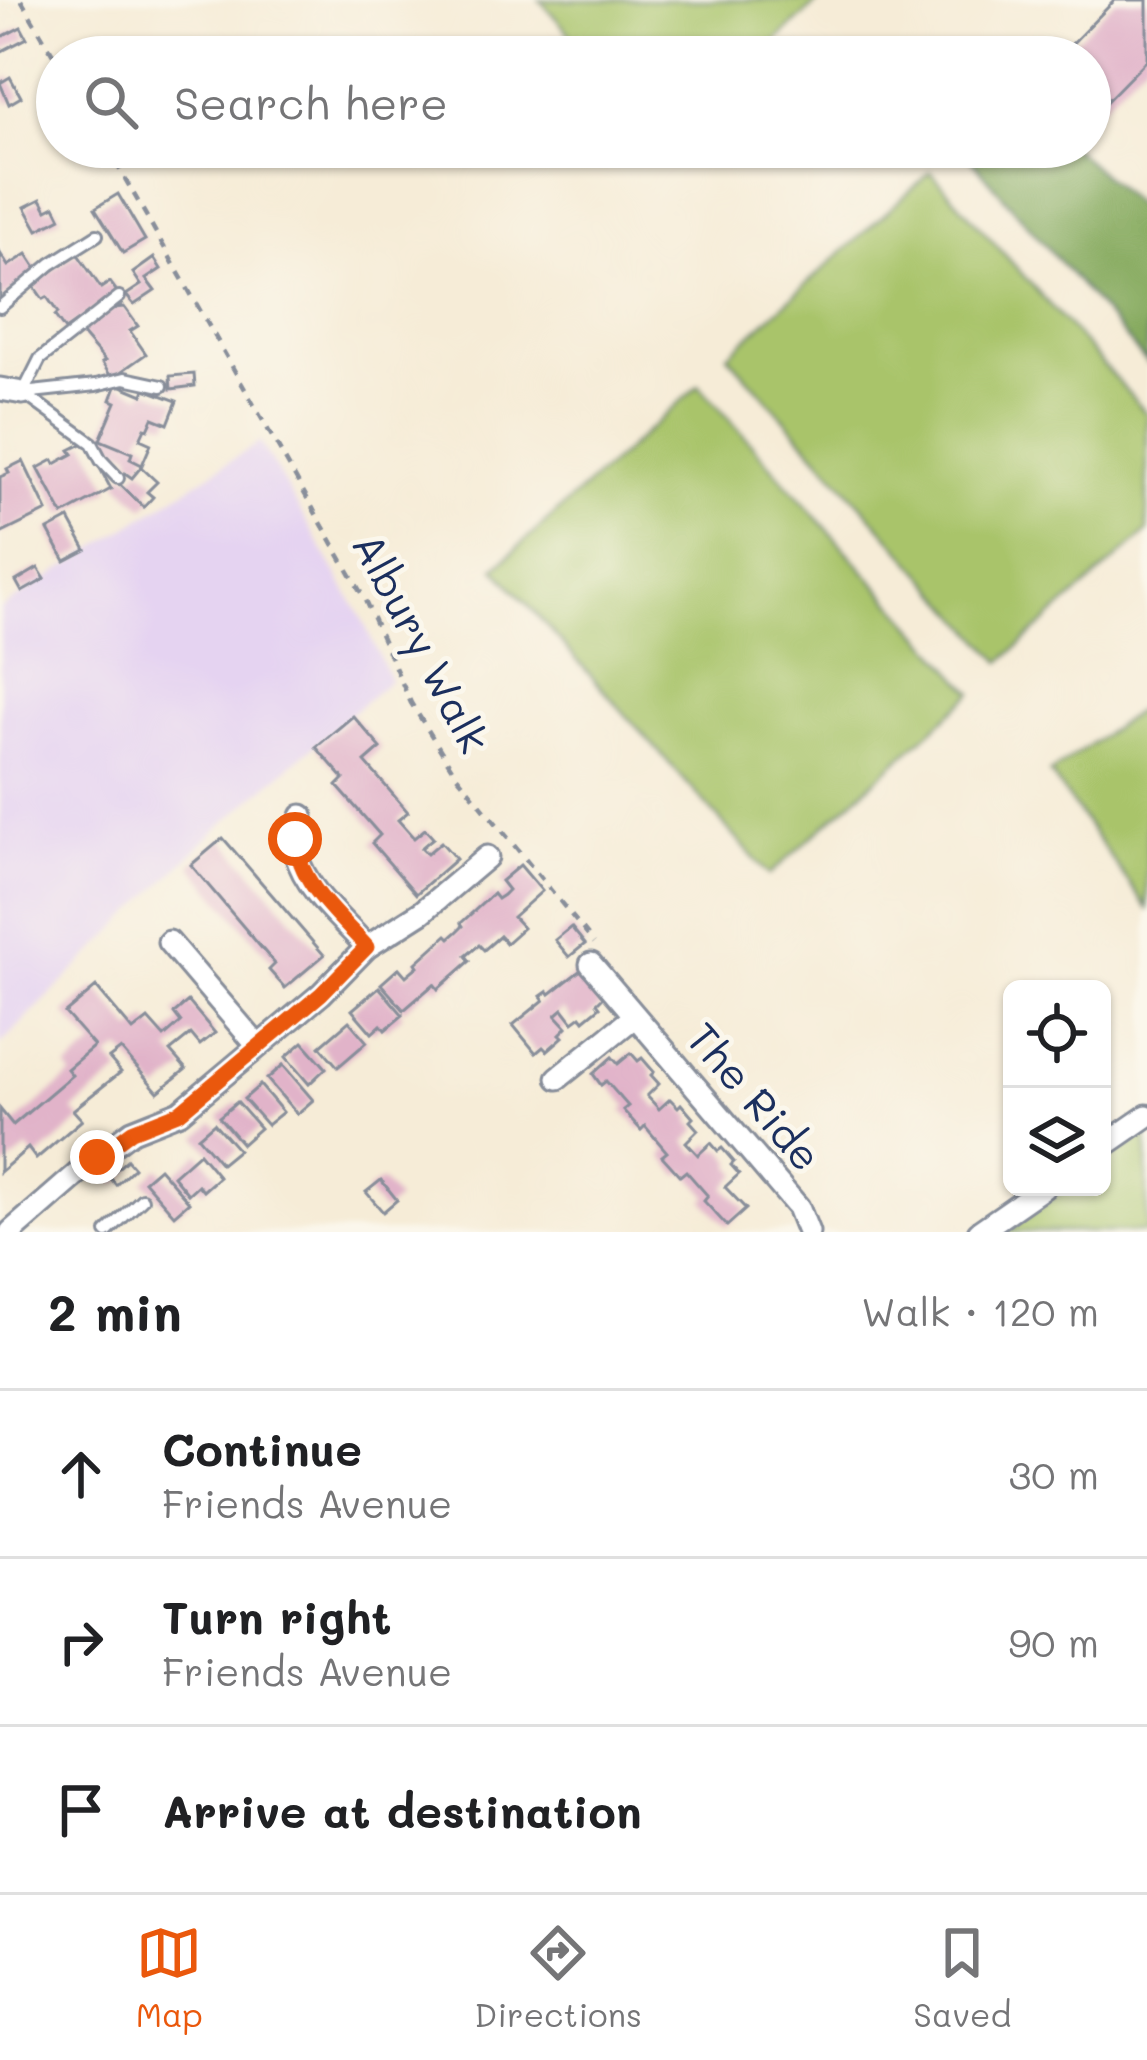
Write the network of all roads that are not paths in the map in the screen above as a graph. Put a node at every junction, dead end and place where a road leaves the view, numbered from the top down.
1 (97, 235) dead end
2 (119, 297) dead end
3 (0, 307) edge
4 (162, 386) dead end
5 (0, 389) edge
6 (23, 393) junction
7 (118, 478) dead end
8 (302, 816) dead end
9 (487, 857) dead end
10 (169, 941) dead end
11 (367, 947) junction
12 (598, 960) road end
13 (634, 1017) junction
14 (257, 1045) junction
15 (558, 1078) dead end
16 (1147, 1116) edge
17 (1111, 1141) edge
18 (1032, 1196) edge
19 (142, 1199) dead end
20 (11, 1232) edge
21 (107, 1232) edge
22 (808, 1232) edge
23 (979, 1232) edge

1 - 3 lane
2 - 6 lane
4 - 6 lane
5 - 6 street
6 - 7 lane
8 - 11 street
9 - 11 street
10 - 14 street
11 - 14 street
12 - 13 street, The Ride
13 - 15 street, The Ride
13 - 22 street, The Ride
14 - 20 street
16 - 17 street
18 - 23 street
19 - 21 lane

